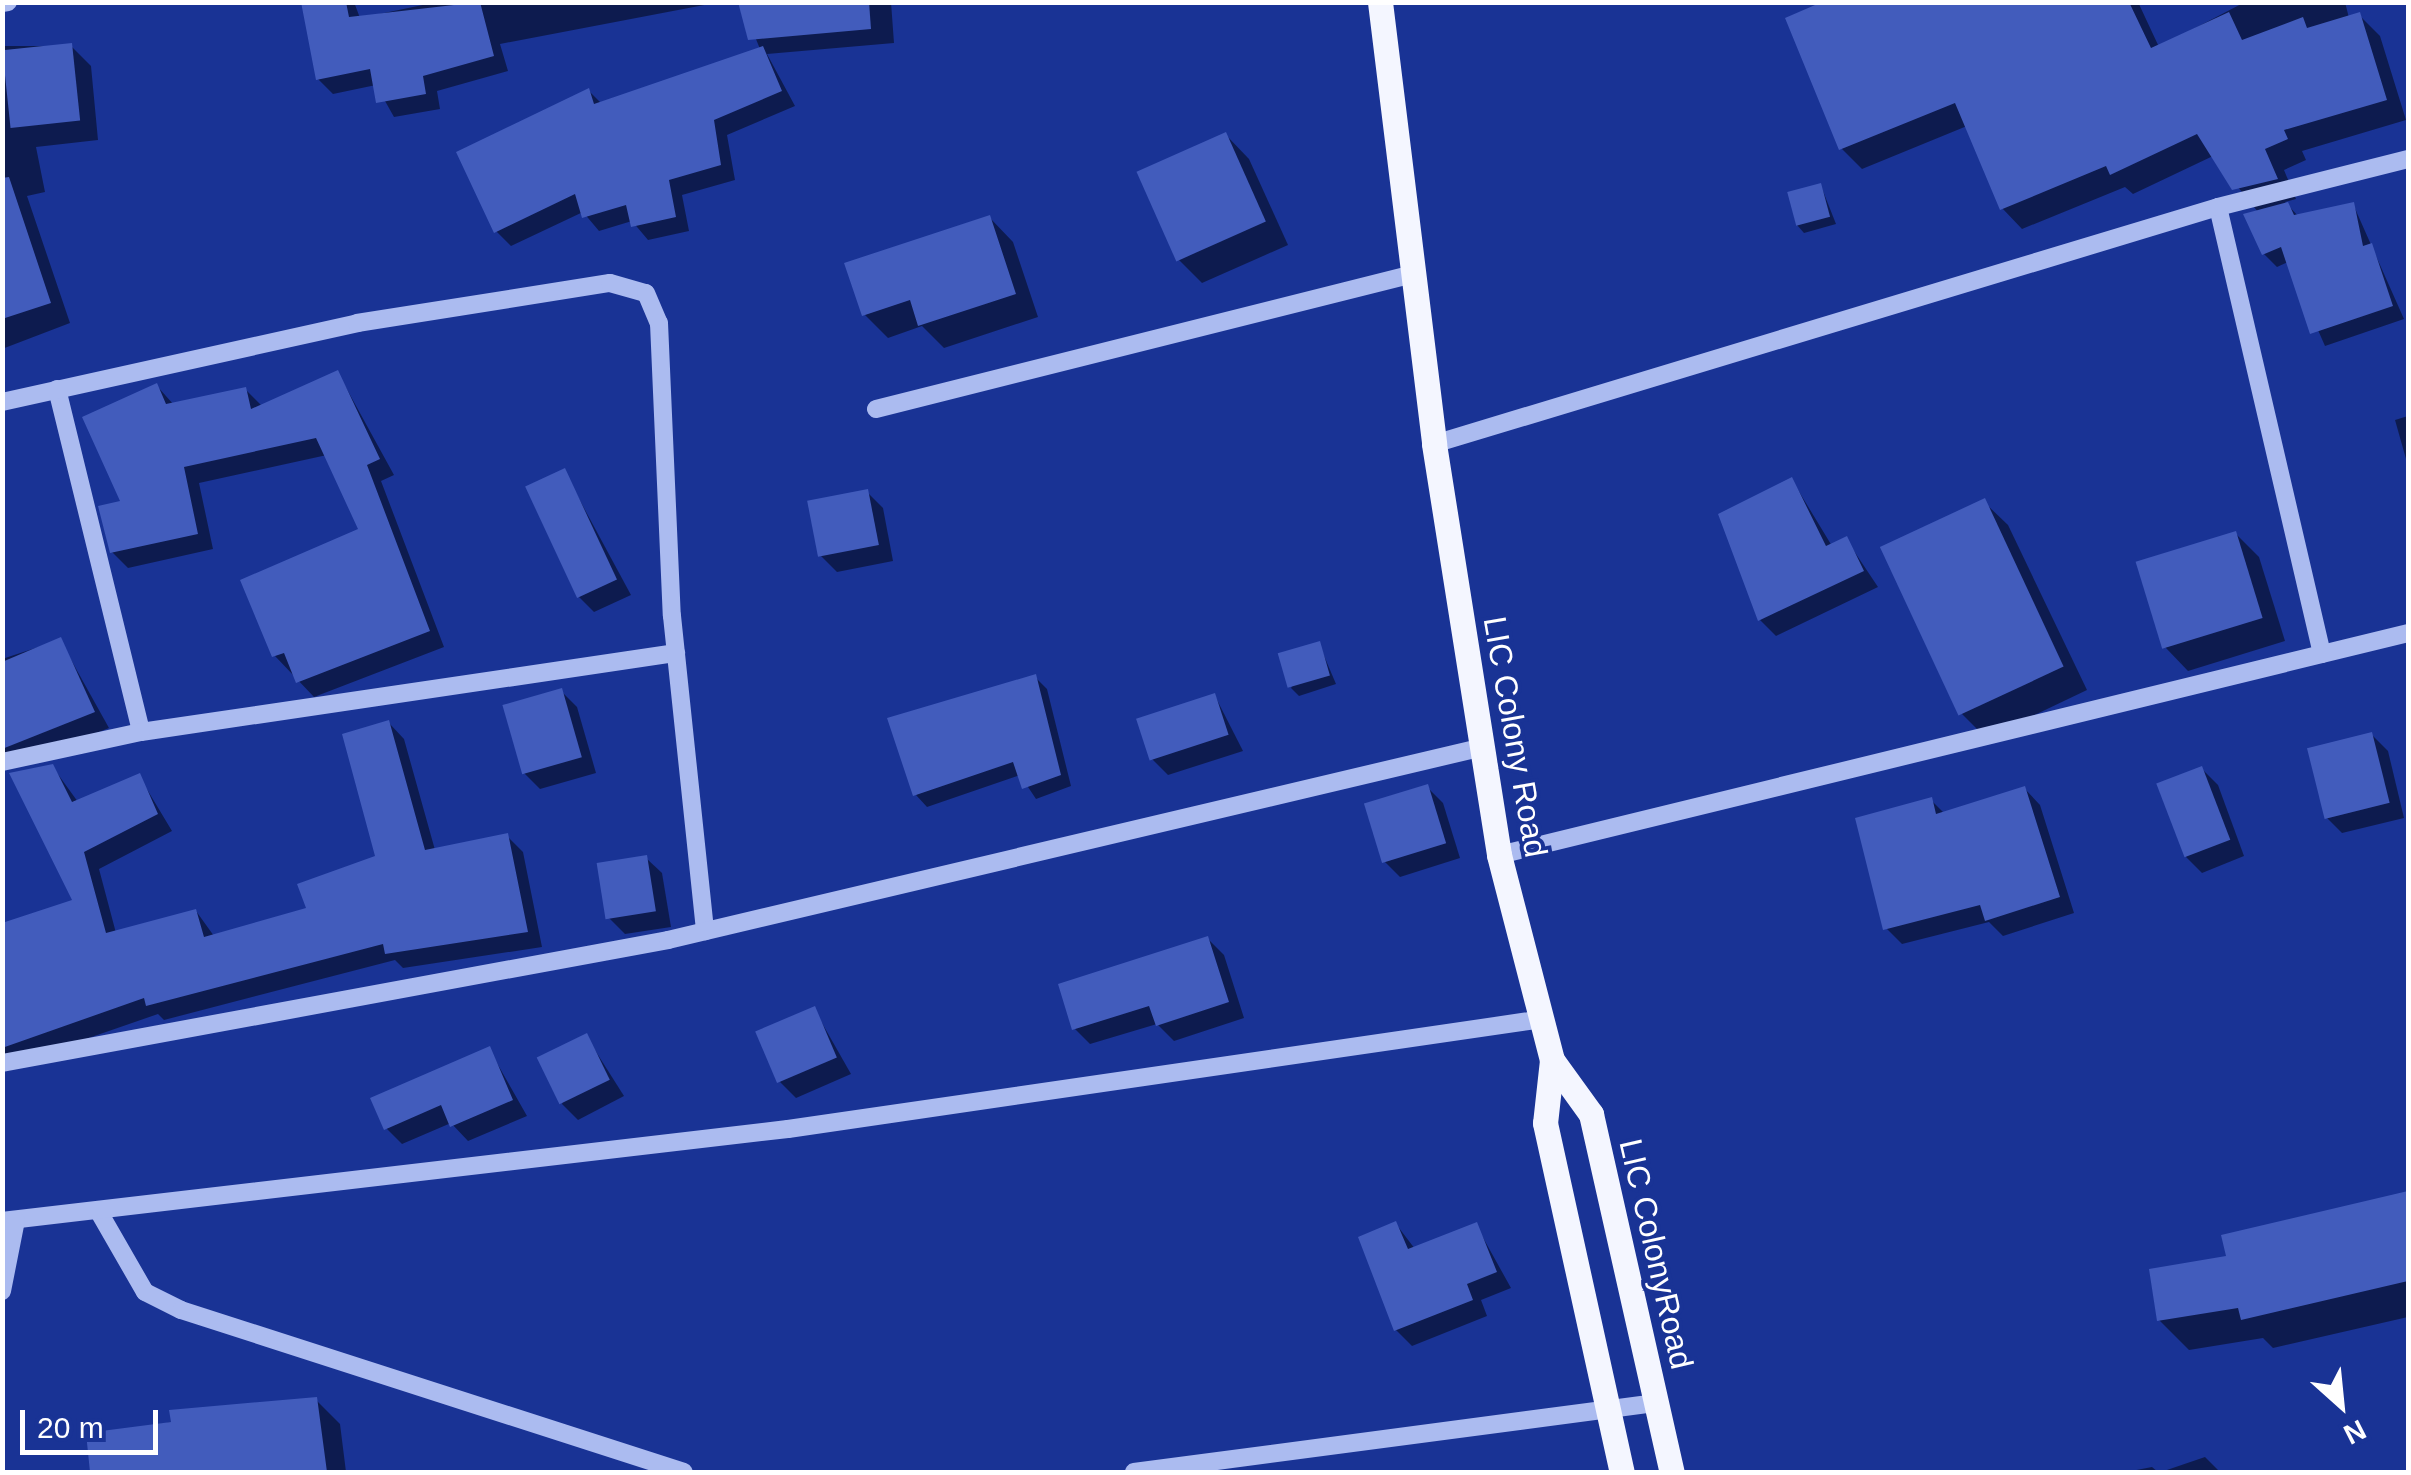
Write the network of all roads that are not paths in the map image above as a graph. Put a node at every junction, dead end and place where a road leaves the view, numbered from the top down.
1 (1380, 2) edge
2 (2408, 159) edge
3 (2218, 208) junction
4 (1413, 274) junction
5 (56, 388) junction
6 (2, 402) edge
7 (876, 409) dead end
8 (1434, 444) junction
9 (2408, 634) edge
10 (676, 653) junction
11 (2322, 654) junction
12 (141, 732) junction
13 (1483, 746) junction
14 (2, 762) edge
15 (1500, 855) junction
16 (705, 931) junction
17 (1544, 1019) junction
18 (1552, 1060) junction
19 (2, 1063) edge
20 (99, 1212) junction
21 (9, 1220) edge
22 (2, 1291) edge
23 (1656, 1403) junction
24 (1608, 1410) junction
25 (684, 1472) edge
26 (1134, 1472) edge
27 (1622, 1472) edge
28 (1672, 1472) edge

1 - 4 main road, LIC Colony Road
2 - 3 street
3 - 8 street
3 - 11 street
4 - 7 street
4 - 8 main road, LIC Colony Road
5 - 6 street
5 - 10 street
5 - 12 street
8 - 13 main road, LIC Colony Road
9 - 11 street
10 - 12 street
10 - 16 street
11 - 15 street
12 - 14 street
13 - 15 main road, LIC Colony Road
13 - 16 street
15 - 17 main road, LIC Colony Road
16 - 19 street
17 - 18 main road, LIC Colony Road
17 - 20 street
18 - 23 main road, LIC ColonyRoad
18 - 24 main road, LIC Colony Road
20 - 21 street
20 - 25 street
21 - 22 street
23 - 24 street
23 - 28 main road, LIC ColonyRoad
24 - 26 street
24 - 27 main road, LIC Colony Road

